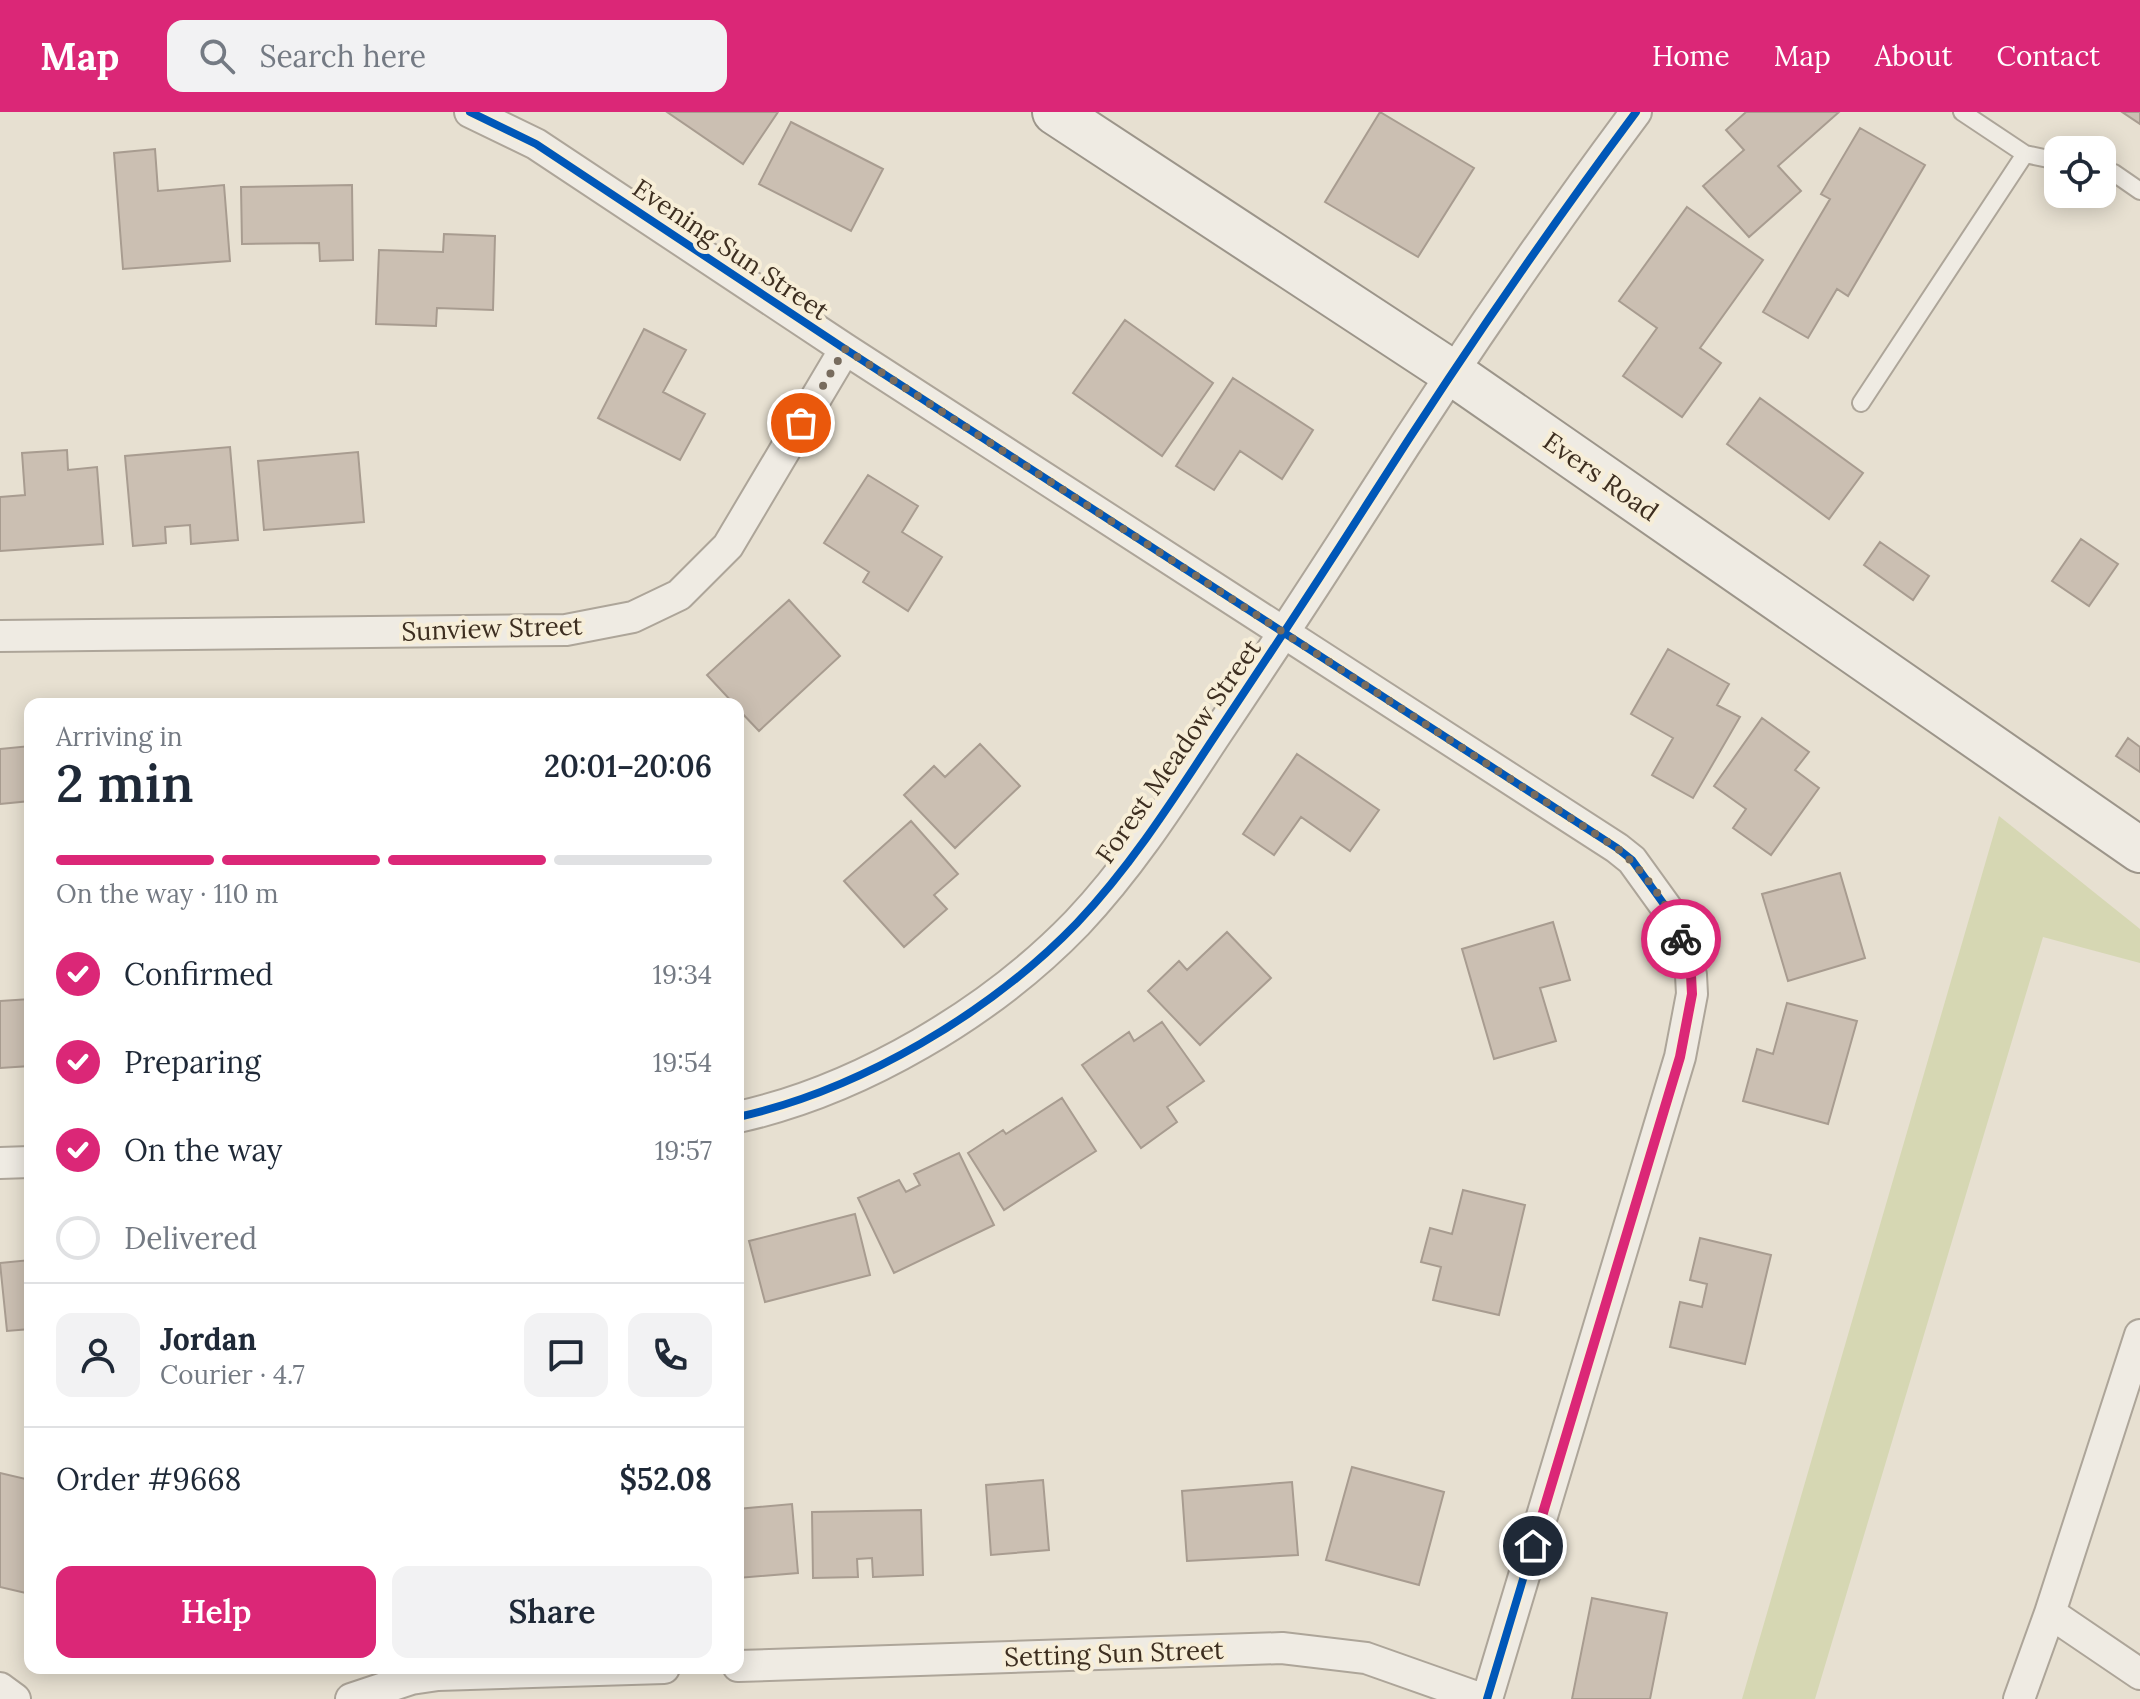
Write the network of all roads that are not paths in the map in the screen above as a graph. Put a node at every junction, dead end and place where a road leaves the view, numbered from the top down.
1 (470, 112) edge
2 (1055, 112) edge
3 (1636, 112) edge
4 (1962, 112) edge
5 (2025, 154) junction
6 (2044, 158) edge
7 (2116, 174) edge
8 (2140, 191) edge
9 (845, 349) junction
10 (1451, 372) junction
11 (1861, 403) dead end
12 (1284, 633) junction
13 (0, 636) edge
14 (2140, 850) edge
15 (744, 1115) edge
16 (24, 1162) edge
17 (0, 1163) edge
18 (2140, 1335) edge
19 (2050, 1613) junction
20 (744, 1666) edge
21 (470, 1674) edge
22 (2140, 1674) edge
23 (0, 1688) edge
24 (15, 1699) edge
25 (351, 1699) edge
26 (1484, 1699) edge
27 (2019, 1699) edge

1 - 9 street, Evening Sun Street
2 - 10 main road, Evers Road
3 - 10 street, Forest Meadow Street
4 - 5 lane
5 - 6 lane
5 - 11 lane
7 - 8 lane
9 - 12 street, Evening Sun Street
9 - 13 street, Sunview Street
10 - 12 street, Forest Meadow Street
10 - 14 main road, Evers Road
12 - 15 street, Forest Meadow Street
12 - 26 street, Evening Sun Street
16 - 17 street
18 - 19 street
19 - 22 street
19 - 27 street
20 - 26 street, Setting Sun Street
21 - 25 street
23 - 24 street

